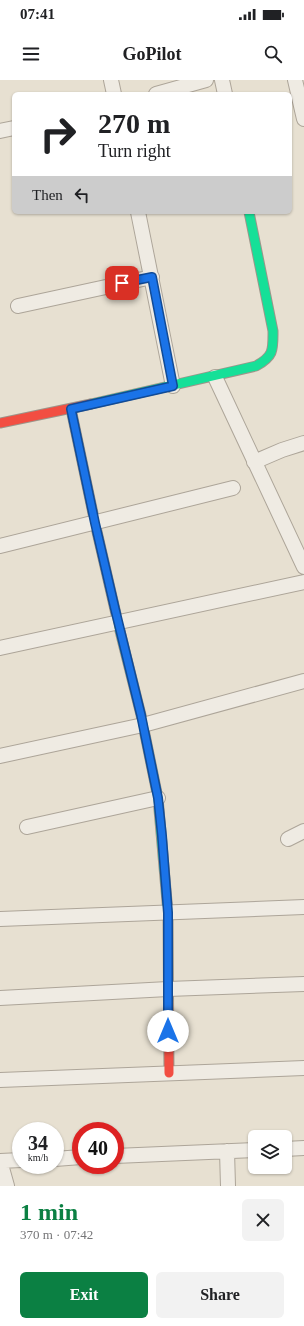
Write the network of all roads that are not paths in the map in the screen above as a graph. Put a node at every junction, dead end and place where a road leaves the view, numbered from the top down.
1 (112, 80) edge
2 (206, 80) edge
3 (222, 80) edge
4 (295, 80) edge
5 (114, 92) edge
6 (163, 92) edge
7 (225, 92) edge
8 (304, 119) edge
9 (12, 128) edge
10 (0, 131) edge
11 (138, 214) edge
12 (249, 214) edge
13 (152, 277) junction
14 (18, 306) dead end
15 (215, 377) junction
16 (173, 386) junction
17 (71, 409) junction
18 (0, 423) edge
19 (304, 443) edge
20 (254, 462) junction
21 (233, 488) dead end
22 (95, 523) junction
23 (0, 546) edge
24 (304, 567) edge
25 (304, 582) edge
26 (118, 623) junction
27 (0, 648) edge
28 (304, 681) edge
29 (143, 725) junction
30 (0, 756) edge
31 (158, 798) junction
32 (27, 827) dead end
33 (304, 831) edge
34 (288, 839) dead end
35 (304, 907) edge
36 (168, 913) junction
37 (0, 919) edge
38 (304, 984) edge
39 (168, 989) junction
40 (0, 998) edge
41 (304, 1068) edge
42 (169, 1074) junction
43 (0, 1080) edge
44 (304, 1148) edge
45 (292, 1149) edge
46 (248, 1150) edge
47 (227, 1151) junction
48 (124, 1156) edge
49 (12, 1160) edge
50 (0, 1161) edge
51 (7, 1186) edge
52 (228, 1186) edge

1 - 5 street
2 - 6 street
3 - 7 street
4 - 8 street
9 - 10 street
11 - 13 street
12 - 15 street
13 - 14 street
13 - 16 street
15 - 16 street
15 - 20 street
16 - 17 street
17 - 18 street
17 - 22 street
19 - 20 street
20 - 24 street
21 - 22 street
22 - 23 street
22 - 26 street
25 - 26 street
26 - 27 street
26 - 29 street
28 - 29 street
29 - 30 street
29 - 31 street
31 - 32 street
31 - 36 street
33 - 34 street
35 - 36 street
36 - 37 street
36 - 39 street
38 - 39 street
39 - 40 street
39 - 42 street
41 - 42 street
42 - 43 street
44 - 45 street
46 - 47 street
47 - 48 street
47 - 52 street
49 - 50 street
50 - 51 street

